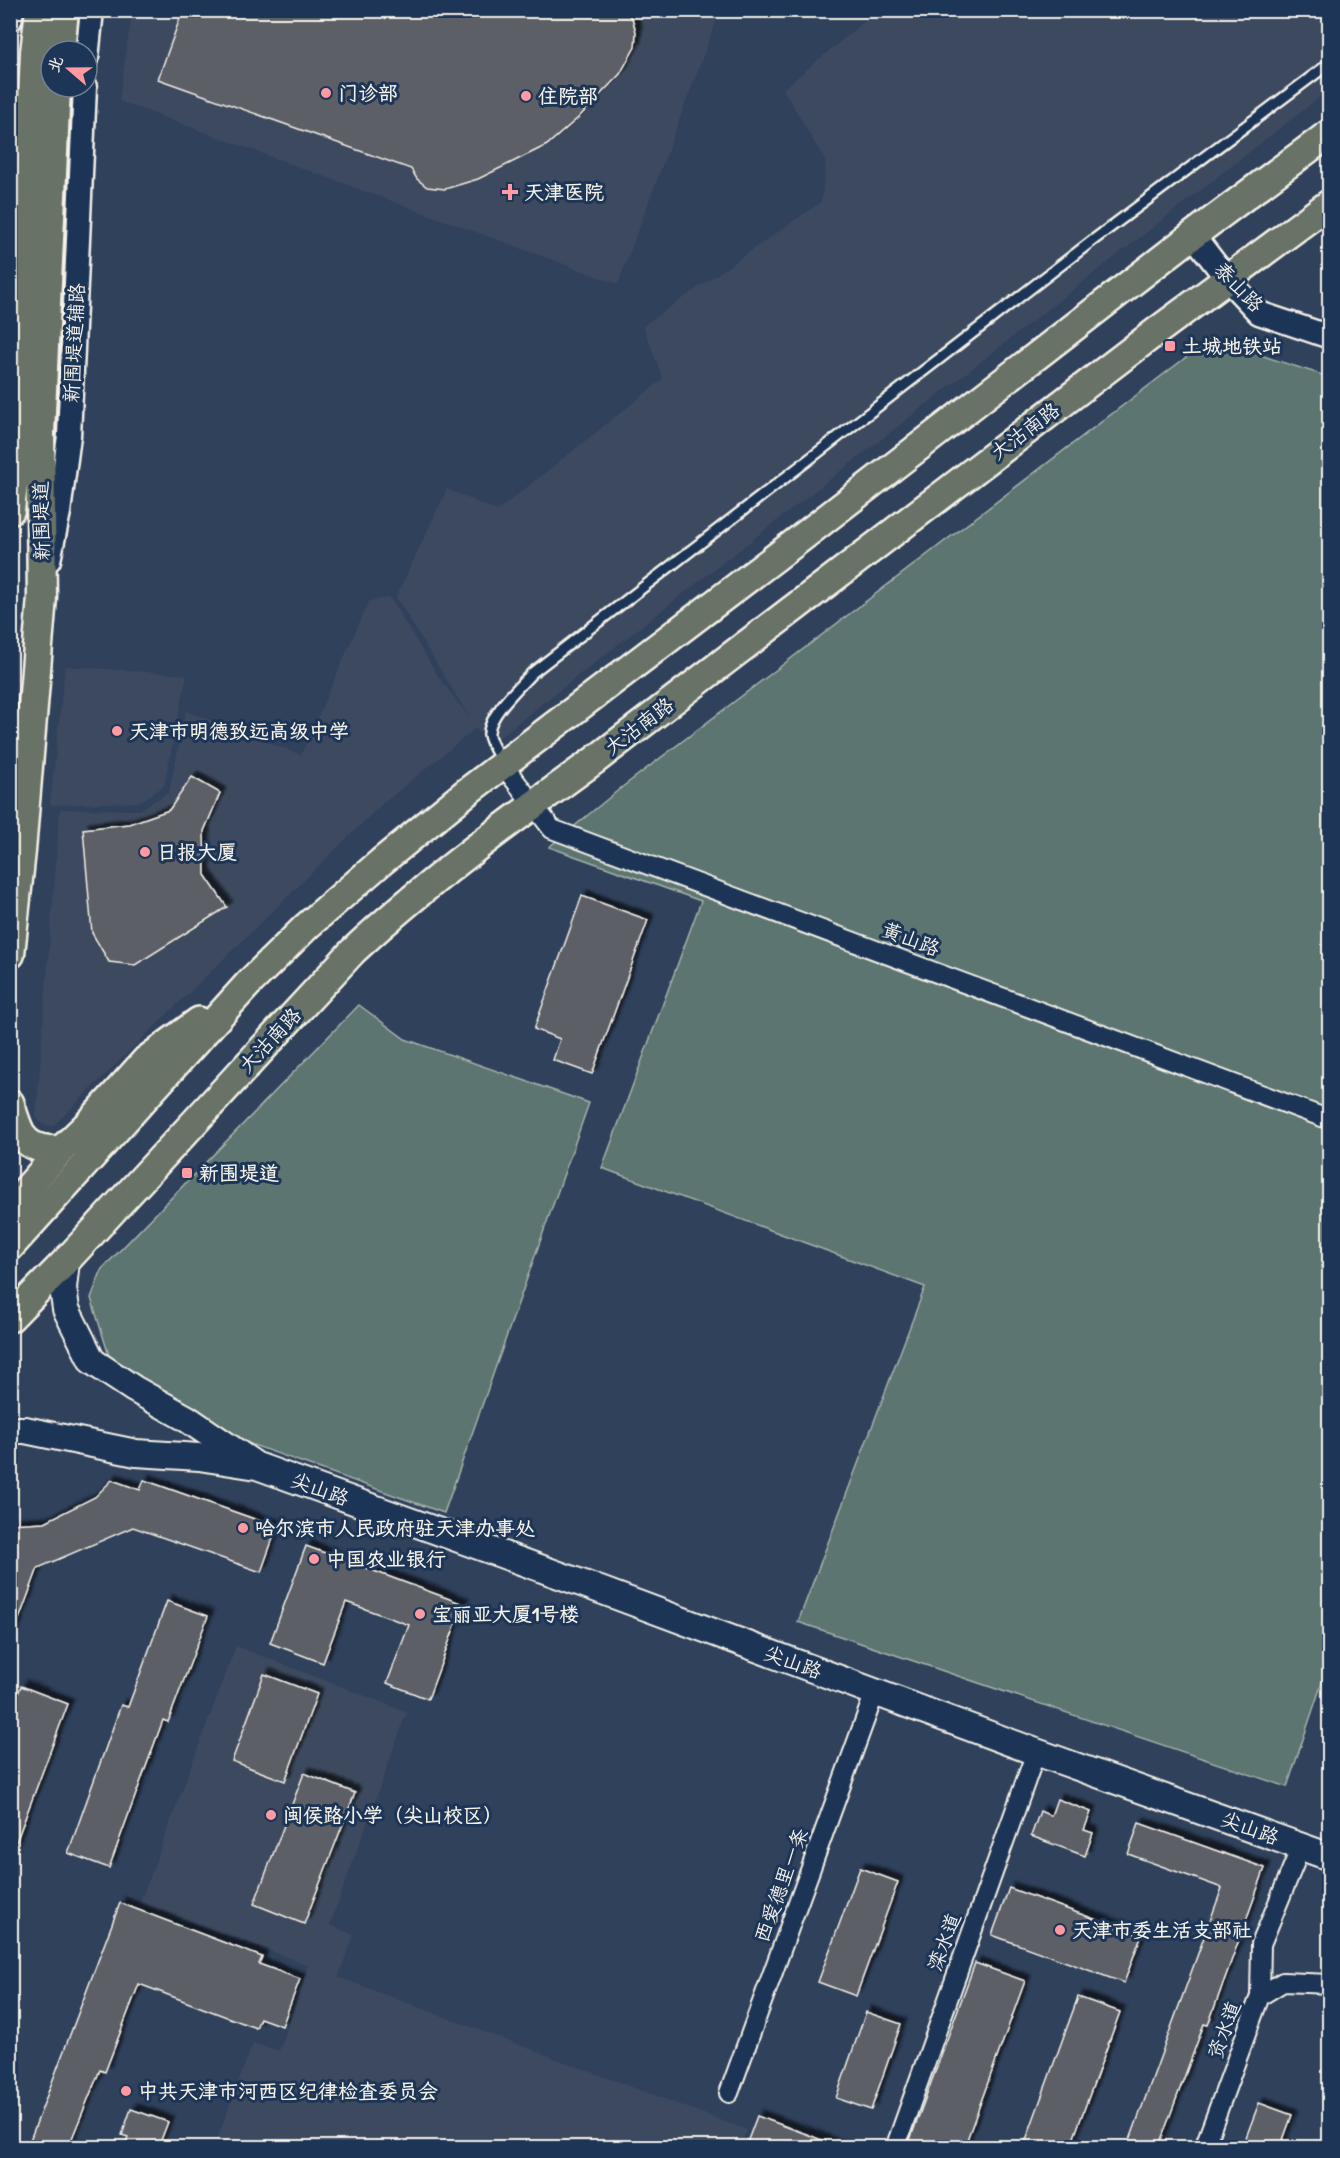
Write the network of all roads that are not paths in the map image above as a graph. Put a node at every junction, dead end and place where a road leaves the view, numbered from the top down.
1 (12, 10) edge
2 (40, 10) edge
3 (64, 10) edge
4 (92, 10) edge
5 (10, 20) edge
6 (61, 39) edge
7 (89, 39) edge
8 (1329, 63) edge
9 (55, 99) edge
10 (84, 99) edge
11 (1329, 133) edge
12 (1329, 203) edge
13 (1193, 235) junction
14 (1227, 279) junction
15 (1329, 337) edge
16 (30, 433) junction
17 (10, 510) edge
18 (42, 597) junction
19 (503, 765) junction
20 (532, 806) junction
21 (10, 954) edge
22 (248, 984) junction
23 (10, 1103) edge
24 (1329, 1120) edge
25 (61, 1150) junction
26 (10, 1208) edge
27 (10, 1247) edge
28 (66, 1261) junction
29 (10, 1318) edge
30 (10, 1430) edge
31 (257, 1466) junction
32 (875, 1692) junction
33 (1036, 1752) junction
34 (1300, 1847) junction
35 (1329, 1857) edge
36 (1329, 1984) edge
37 (1260, 1996) junction
38 (729, 2093) dead end
39 (895, 2148) edge
40 (1204, 2148) edge

1 - 5 street
2 - 16 highway, 新围堤道
3 - 6 highway
4 - 7 street
8 - 19 lane
9 - 16 highway, 新围堤道
10 - 18 street, 新围堤道辅路
11 - 13 main road
12 - 14 main road, 大沽南路
13 - 14 street, 泰山路
13 - 19 main road
14 - 15 street, 泰山路
14 - 20 main road, 大沽南路
16 - 17 highway, 新围堤道
16 - 18 highway, 新围堤道
18 - 21 highway, 新围堤道
19 - 20 street, 黄山路
19 - 22 main road
20 - 24 street, 黄山路
20 - 28 main road, 大沽南路
22 - 25 main road
22 - 27 main road
23 - 25 main road
25 - 26 main road
28 - 29 main road, 大沽南路
28 - 31 main road, 尖山路
30 - 31 main road, 尖山路
31 - 32 main road, 尖山路
32 - 33 main road, 尖山路
32 - 38 street, 西爱德里一条
33 - 34 main road, 尖山路
33 - 39 street, 滦水道
34 - 35 main road, 尖山路
34 - 37 street
36 - 37 street, 资水道
37 - 40 street, 资水道

